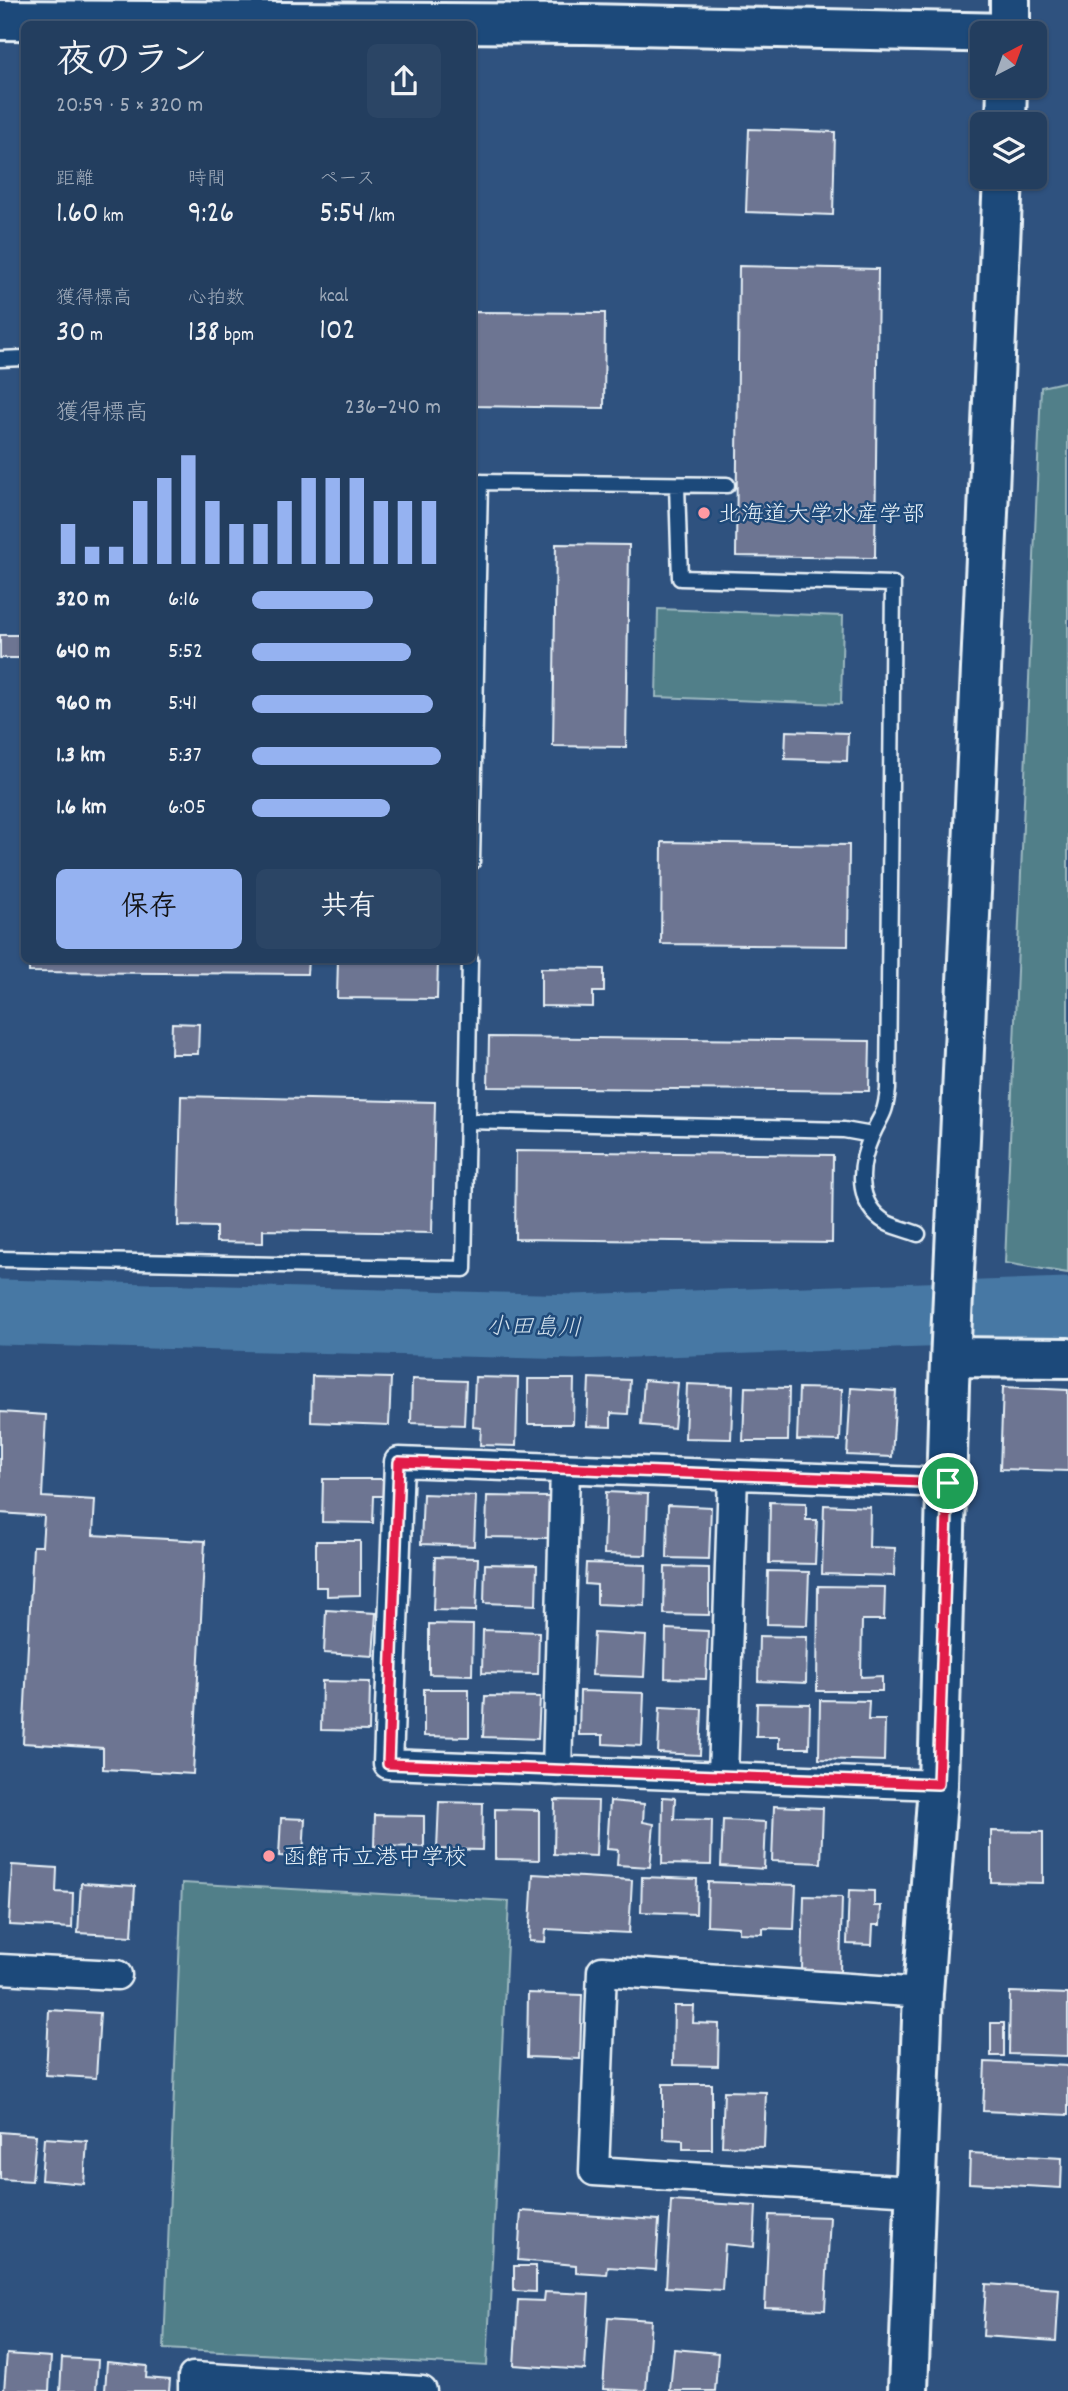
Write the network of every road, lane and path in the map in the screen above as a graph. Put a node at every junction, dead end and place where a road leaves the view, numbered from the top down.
1 (1010, 0) edge
2 (211, 11) edge
3 (586, 12) edge
4 (0, 20) edge
5 (1010, 21) edge
6 (970, 31) edge
7 (1002, 189) edge
8 (21, 358) edge
9 (0, 359) edge
10 (476, 482) edge
11 (677, 485) junction
12 (727, 485) dead end
13 (470, 963) edge
14 (467, 1121) junction
15 (872, 1135) junction
16 (918, 1234) dead end
17 (0, 1259) edge
18 (952, 1357) junction
19 (1068, 1358) edge
20 (565, 1469) junction
21 (733, 1475) junction
22 (948, 1483) junction
23 (557, 1771) junction
24 (723, 1775) junction
25 (938, 1784) junction
26 (0, 1969) edge
27 (117, 1975) dead end
28 (923, 1993) junction
29 (913, 2191) junction
30 (193, 2391) edge
31 (422, 2391) edge
32 (908, 2391) edge

1 - 5 street
2 - 3 street
2 - 4 street
3 - 6 street
7 - 18 street
8 - 9 lane
10 - 11 lane
11 - 12 lane
11 - 15 lane
13 - 14 lane
14 - 15 lane
14 - 17 lane
15 - 16 lane
18 - 19 street
18 - 22 street
20 - 21 street
20 - 23 street
20 - 23 street
21 - 22 street
21 - 24 street
22 - 25 street
23 - 24 street
24 - 25 street
25 - 28 street
26 - 27 street
28 - 29 street
28 - 29 street
29 - 32 street
30 - 31 street

